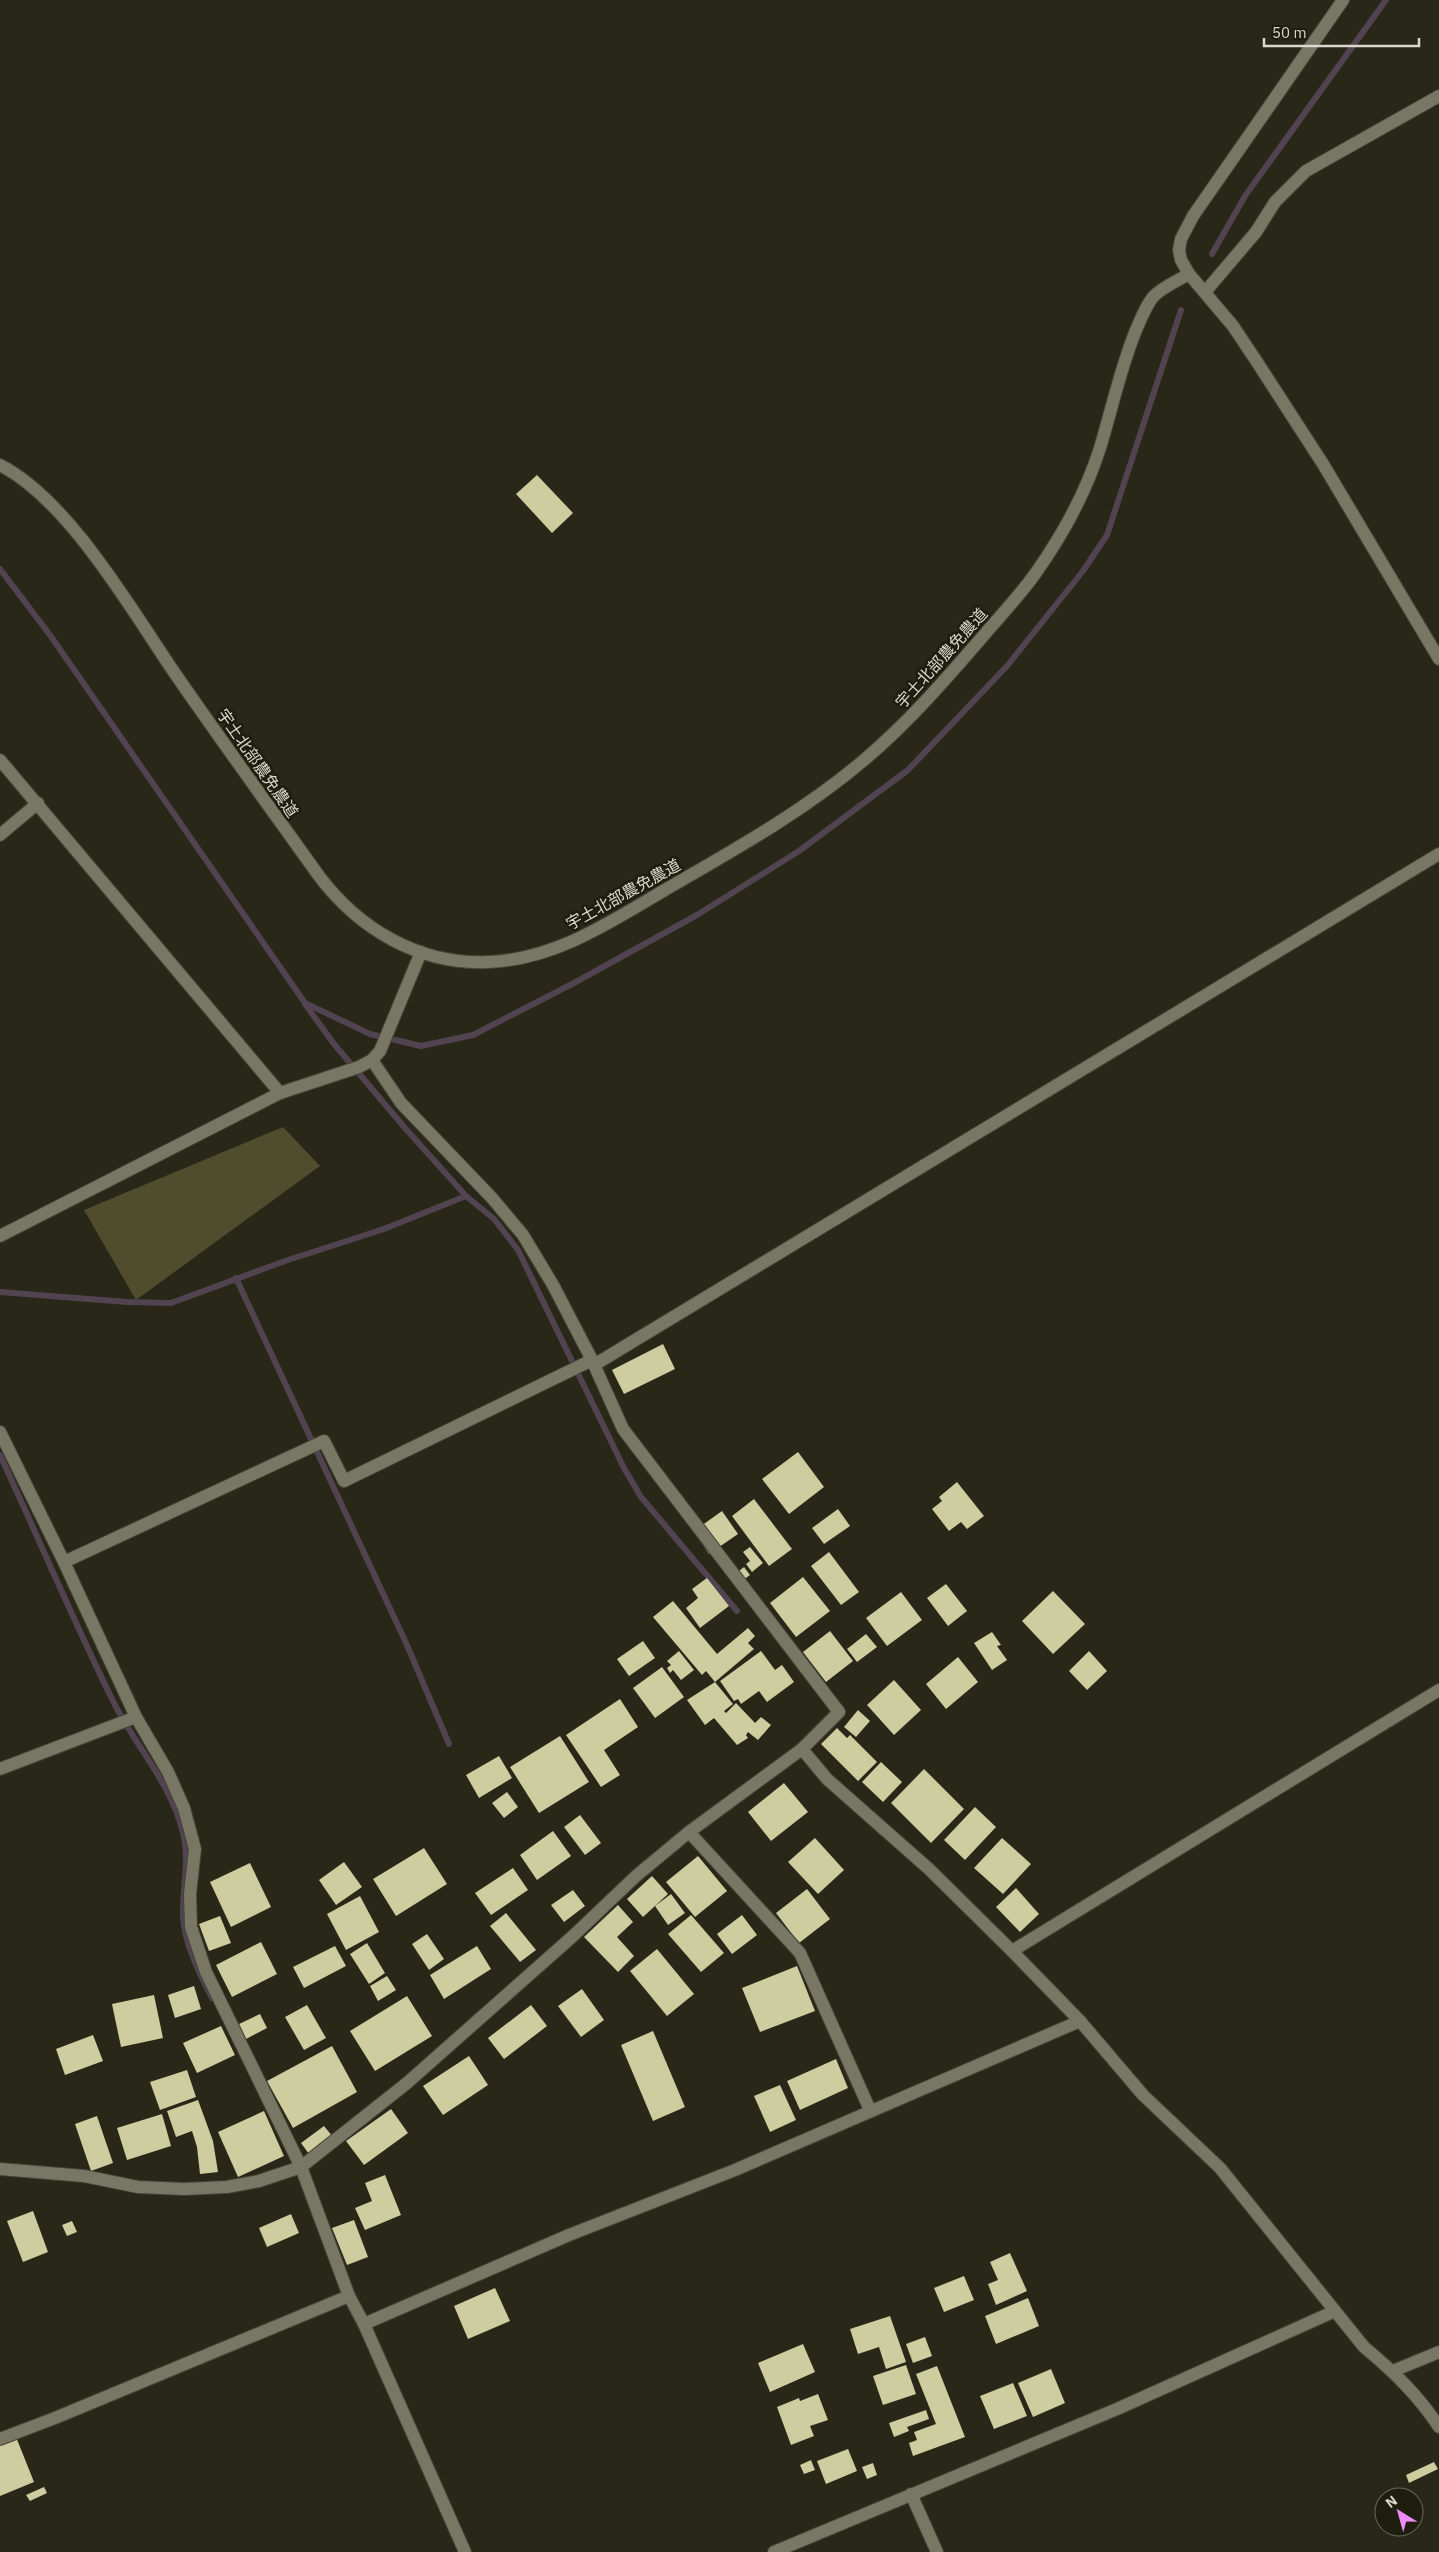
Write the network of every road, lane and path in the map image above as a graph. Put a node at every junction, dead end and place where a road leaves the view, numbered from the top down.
1 (1343, 0) edge
2 (1439, 96) edge
3 (1189, 274) junction
4 (1205, 292) junction
5 (0, 465) edge
6 (1439, 659) edge
7 (0, 760) edge
8 (38, 803) junction
9 (0, 835) edge
10 (1439, 854) edge
11 (421, 952) junction
12 (372, 1060) junction
13 (280, 1093) junction
14 (0, 1236) edge
15 (593, 1362) junction
16 (0, 1432) edge
17 (64, 1562) junction
18 (1439, 1690) edge
19 (136, 1717) junction
20 (802, 1749) junction
21 (0, 1769) edge
22 (689, 1832) junction
23 (1012, 1952) junction
24 (1080, 2021) junction
25 (870, 2110) junction
26 (301, 2167) junction
27 (0, 2169) edge
28 (349, 2296) junction
29 (1335, 2311) junction
30 (364, 2324) junction
31 (1439, 2352) edge
32 (1393, 2372) junction
33 (1439, 2427) edge
34 (0, 2438) edge
35 (910, 2494) junction
36 (465, 2552) edge
37 (774, 2552) edge
38 (937, 2552) edge

1 - 3 street
2 - 4 street
3 - 4 street
3 - 11 street, 宇土北部農免農道
4 - 6 street
5 - 11 street, 宇土北部農免農道
7 - 8 street
8 - 9 street
8 - 13 street
10 - 15 street
11 - 12 street
12 - 13 street
12 - 15 street
13 - 14 street
15 - 17 street
15 - 20 street
16 - 17 street
17 - 19 street
18 - 23 street
19 - 21 street
19 - 26 street
20 - 22 street
20 - 23 street
22 - 25 street
22 - 26 street
23 - 24 street
24 - 25 street
24 - 29 street
25 - 30 street
26 - 27 street
26 - 28 street
28 - 30 street
28 - 34 street
29 - 32 street
29 - 35 street
30 - 36 street
31 - 32 street
32 - 33 street
35 - 37 street
35 - 38 street

